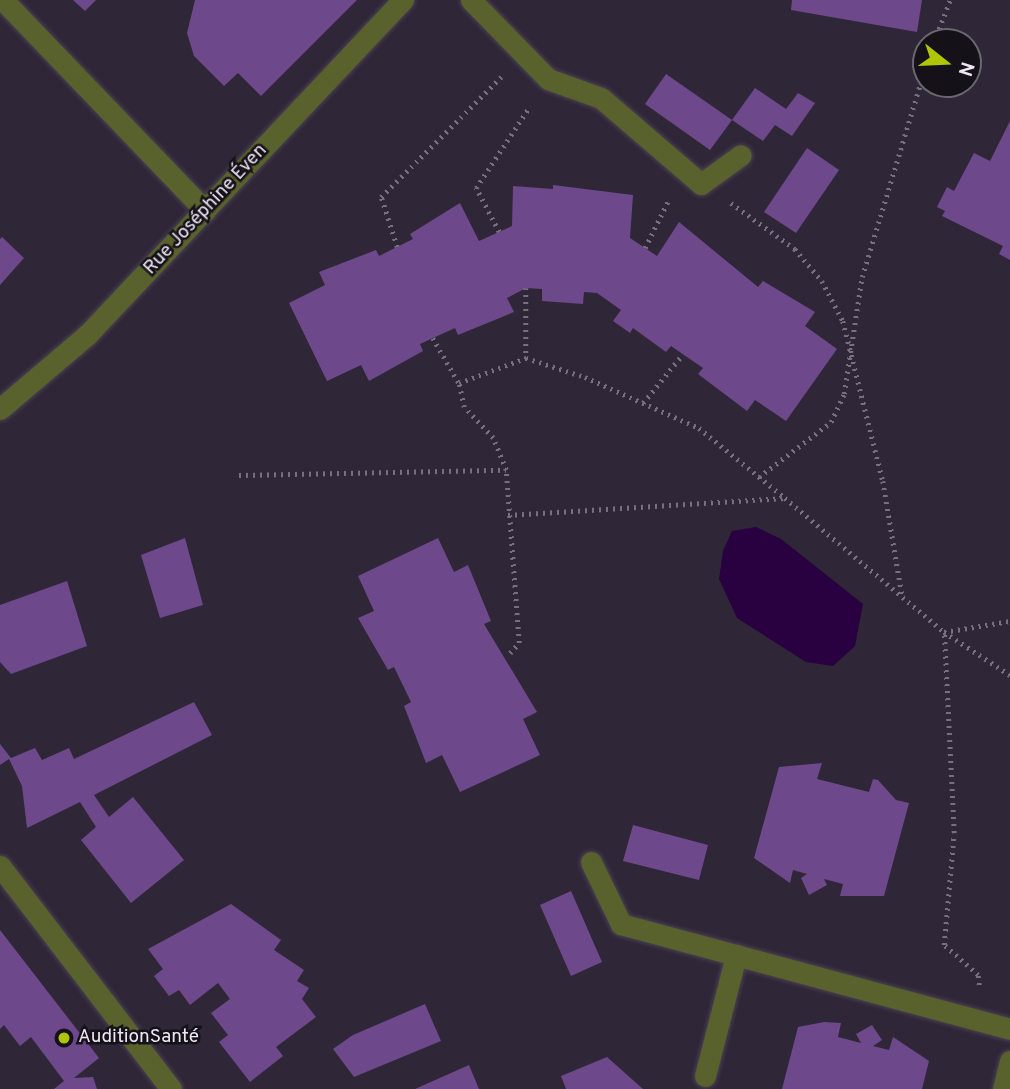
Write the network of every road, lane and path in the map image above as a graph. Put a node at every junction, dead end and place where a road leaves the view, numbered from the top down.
1 (3, 0) edge
2 (403, 0) edge
3 (471, 0) edge
4 (950, 0) edge
5 (939, 28) edge
6 (523, 54) junction
7 (548, 79) junction
8 (916, 98) edge
9 (741, 155) dead end
10 (684, 168) junction
11 (701, 184) junction
12 (205, 211) junction
13 (499, 232) dead end
14 (397, 247) dead end
15 (645, 248) dead end
16 (526, 288) dead end
17 (433, 338) dead end
18 (682, 354) dead end
19 (853, 355) junction
20 (526, 358) junction
21 (459, 383) junction
22 (643, 403) junction
23 (0, 409) edge
24 (506, 470) junction
25 (239, 475) dead end
26 (759, 477) junction
27 (785, 498) junction
28 (508, 515) junction
29 (902, 595) junction
30 (1010, 621) edge
31 (944, 632) junction
32 (510, 653) dead end
33 (1010, 675) edge
34 (591, 862) dead end
35 (0, 866) edge
36 (736, 955) junction
37 (980, 1020) junction
38 (1010, 1029) edge
39 (1010, 1061) edge
40 (705, 1076) dead end
41 (171, 1089) edge
42 (1003, 1089) edge

1 - 12 street
2 - 12 street, Rue Joséphine Éven
3 - 6 street
4 - 5 path
6 - 7 street
6 - 14 path
7 - 10 street
7 - 13 path
8 - 19 path
9 - 11 street
10 - 11 street
10 - 15 path
11 - 19 path
12 - 23 street, Rue Joséphine Éven
16 - 20 path
17 - 21 path
18 - 22 path
19 - 26 path
19 - 29 path
20 - 21 path
20 - 22 path
21 - 24 path
22 - 26 path
24 - 25 path
24 - 28 path
26 - 27 path
27 - 28 path
27 - 29 path
28 - 32 path
29 - 31 path
30 - 31 path
31 - 33 path
31 - 37 path
34 - 36 street
35 - 41 street
36 - 37 street
36 - 40 street
37 - 38 street
39 - 42 street

